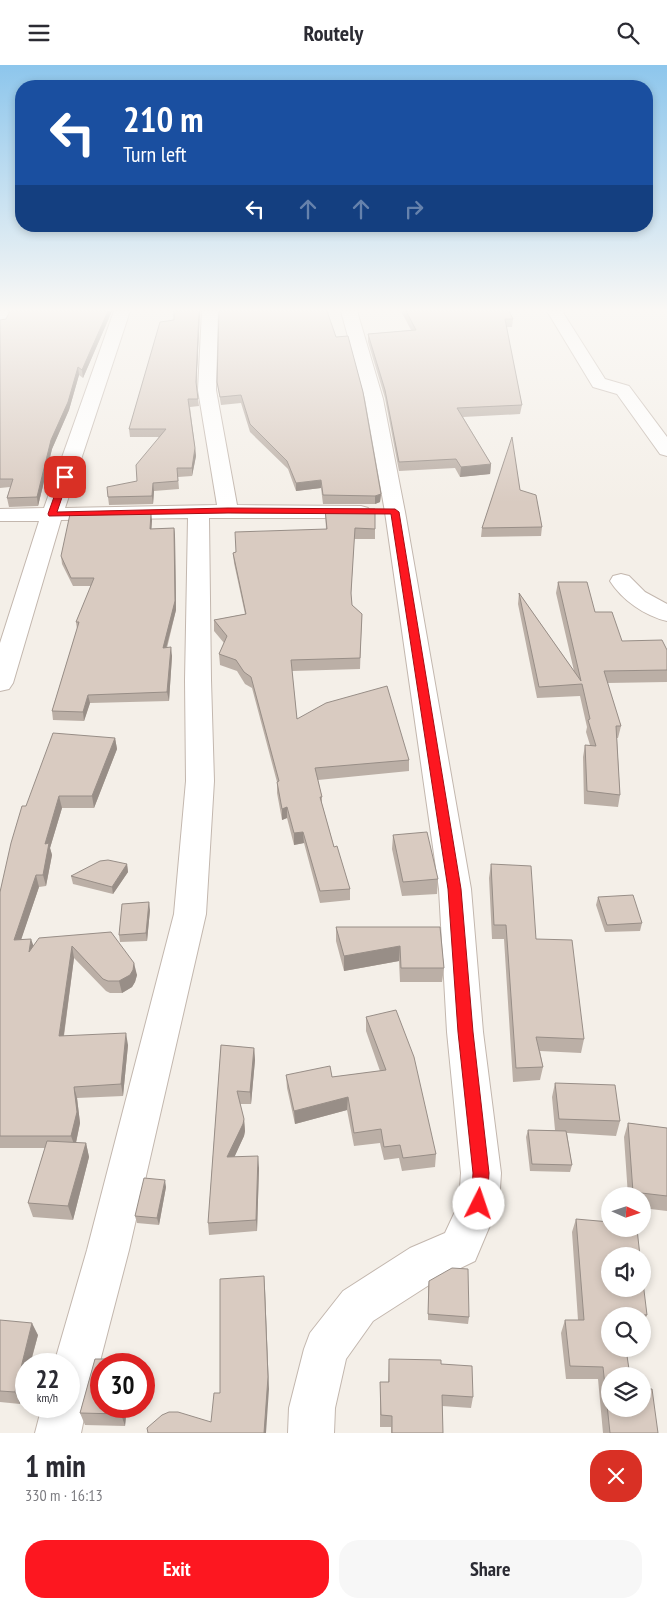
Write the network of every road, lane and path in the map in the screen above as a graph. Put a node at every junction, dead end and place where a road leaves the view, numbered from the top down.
1 (100, 375) edge
2 (208, 375) edge
3 (367, 375) edge
4 (594, 375) edge
5 (667, 450) edge
6 (214, 512) junction
7 (395, 512) junction
8 (52, 514) junction
9 (0, 515) edge
10 (620, 581) dead end
11 (667, 614) edge
12 (0, 683) edge
13 (80, 1353) edge
14 (62, 1418) edge
15 (58, 1433) edge
16 (311, 1433) edge

1 - 8 street
2 - 6 street
3 - 7 street
4 - 5 street
6 - 7 street
6 - 8 street
6 - 13 street
7 - 16 street
8 - 9 street
8 - 12 street
10 - 11 street
14 - 15 street

